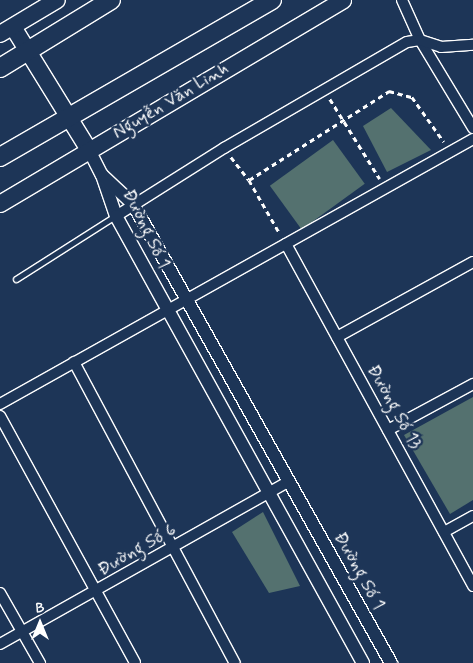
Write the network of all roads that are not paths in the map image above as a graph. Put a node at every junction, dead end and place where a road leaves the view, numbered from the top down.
1 (57, 0) edge
2 (112, 0) edge
3 (272, 0) edge
4 (343, 0) edge
5 (402, 0) edge
6 (6, 30) edge
7 (420, 40) junction
8 (473, 46) edge
9 (29, 51) junction
10 (0, 68) edge
11 (69, 115) junction
12 (473, 128) edge
13 (473, 138) edge
14 (89, 150) junction
15 (0, 157) edge
16 (102, 176) junction
17 (0, 204) edge
18 (133, 204) junction
19 (116, 216) junction
20 (286, 244) junction
21 (473, 262) edge
22 (16, 279) dead end
23 (187, 299) junction
24 (168, 310) junction
25 (337, 337) junction
26 (74, 362) junction
27 (473, 384) edge
28 (0, 404) edge
29 (0, 416) edge
30 (388, 430) junction
31 (288, 481) junction
32 (270, 491) junction
33 (473, 516) edge
34 (444, 532) junction
35 (173, 549) junction
36 (473, 586) edge
37 (96, 592) junction
38 (0, 593) edge
39 (22, 632) junction
40 (0, 644) edge
41 (40, 663) edge
42 (135, 663) edge
43 (235, 663) edge
44 (363, 663) edge
45 (391, 663) edge

1 - 6 main road
2 - 9 highway
3 - 11 highway, Nguyễn Văn Linh
4 - 14 main road, Nguyễn Văn Linh
5 - 7 street
6 - 9 main road
7 - 8 street
7 - 12 street
7 - 18 street
9 - 10 highway
9 - 11 main road
11 - 14 main road
11 - 15 highway, Nguyễn Văn Linh
13 - 20 street
14 - 16 street, Đường Số 1
14 - 17 main road, Nguyễn Văn Linh
16 - 18 street, Đường Số 1
16 - 19 street, Đường Số 1
18 - 19 street
18 - 23 street, Đường Số 1
19 - 22 lane
19 - 24 street, Đường Số 1
20 - 23 street
20 - 25 street, Đường Số 13
21 - 25 street
23 - 24 street
23 - 31 street, Đường Số 1
24 - 26 street
24 - 32 street, Đường Số 1
25 - 30 street, Đường Số 13
26 - 28 street
26 - 35 street
27 - 30 street
29 - 37 street
30 - 34 street, Đường Số 13
31 - 32 street, Đường Số 6
31 - 45 street, Đường Số 1
32 - 35 street, Đường Số 6
32 - 44 street, Đường Số 1
33 - 34 street
34 - 36 street, Đường Số 13
35 - 37 street, Đường Số 6
35 - 43 street
37 - 39 street, Đường Số 6
37 - 42 street
38 - 39 street
39 - 40 street, Đường Số 6
39 - 41 street

